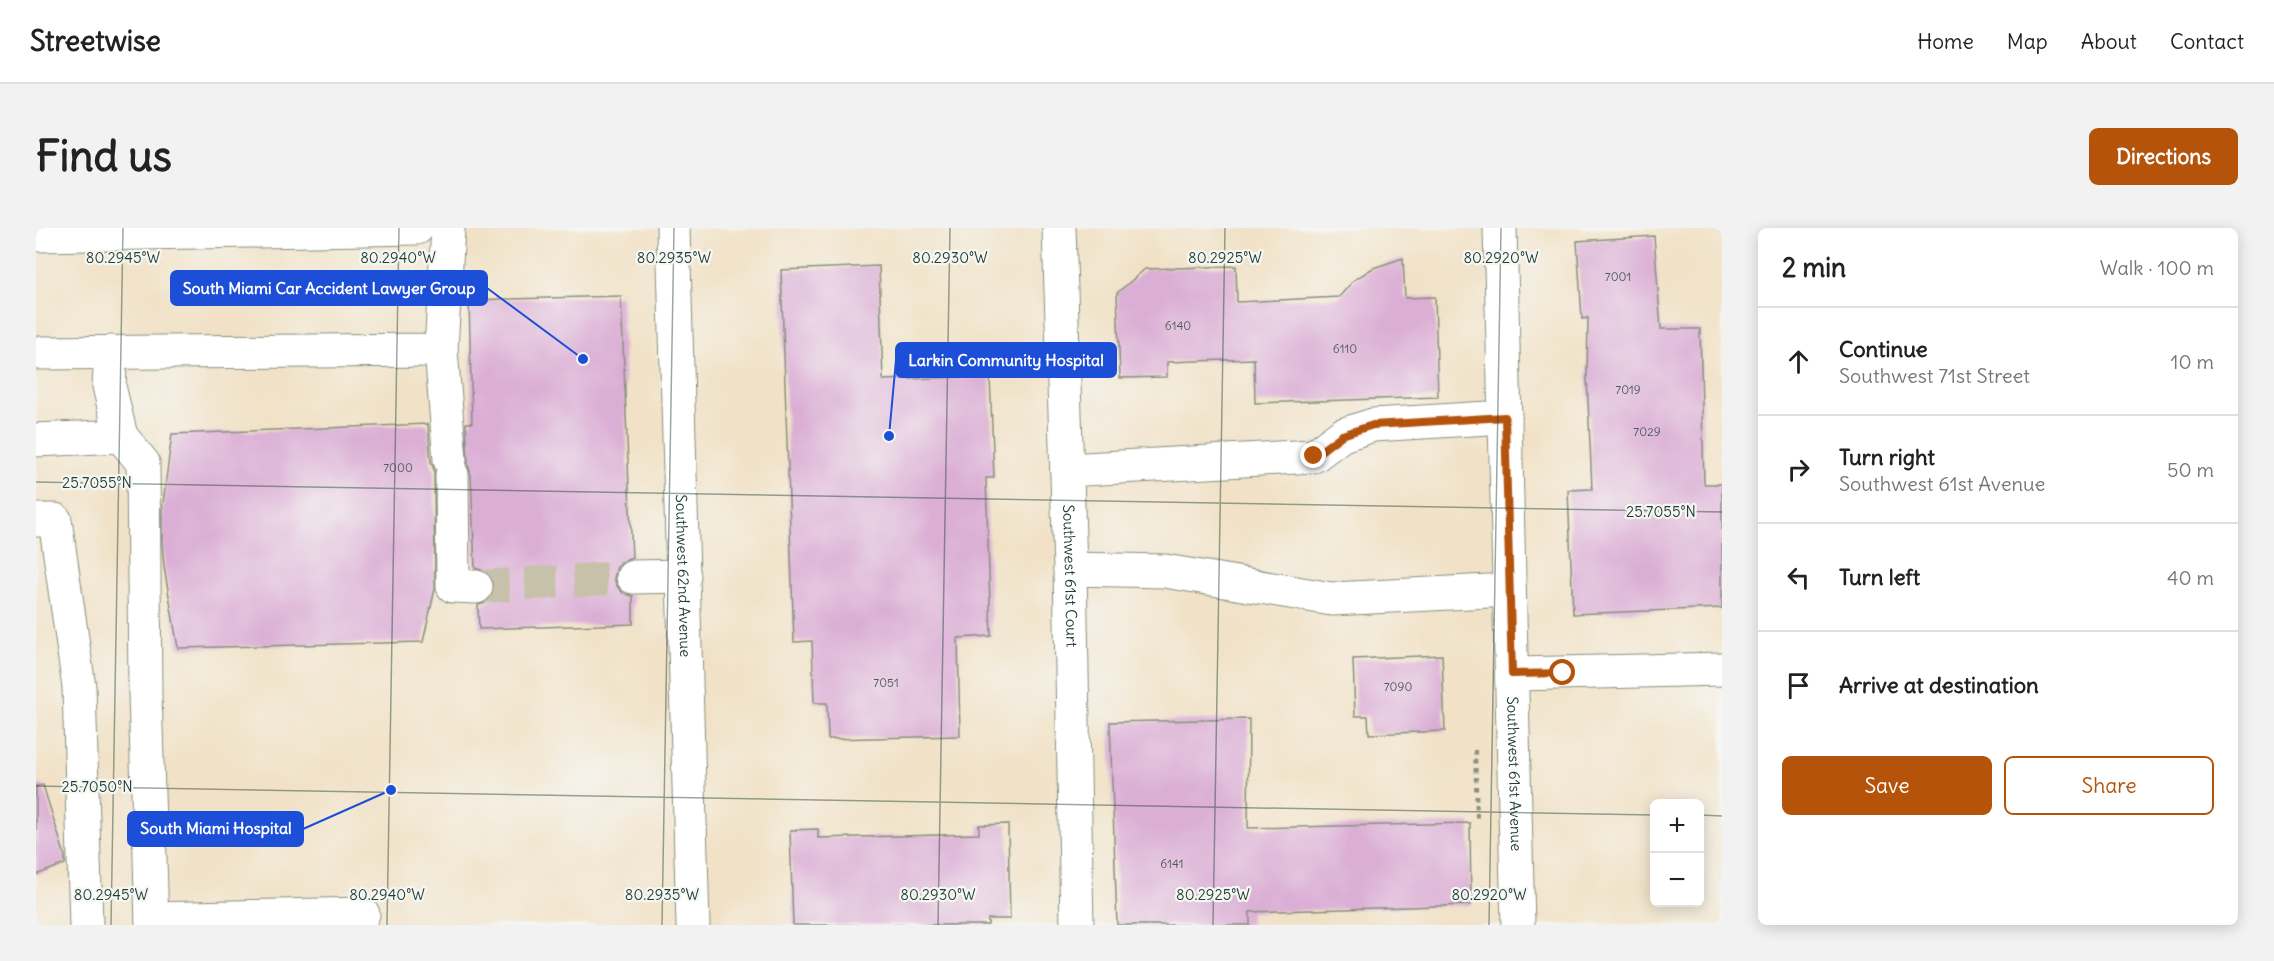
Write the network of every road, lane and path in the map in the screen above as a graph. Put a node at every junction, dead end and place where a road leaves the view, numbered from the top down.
1 (385, 228) edge
2 (417, 228) edge
3 (448, 228) edge
4 (673, 228) edge
5 (1059, 228) edge
6 (1500, 228) edge
7 (343, 229) edge
8 (83, 231) edge
9 (36, 235) edge
10 (441, 350) junction
11 (111, 352) junction
12 (36, 353) edge
13 (1505, 417) junction
14 (121, 436) junction
15 (36, 440) edge
16 (1067, 470) junction
17 (36, 520) edge
18 (1070, 569) junction
19 (684, 576) junction
20 (633, 577) tunnel mouth
21 (455, 587) dead end
22 (1509, 590) junction
23 (1722, 669) edge
24 (1512, 674) junction
25 (363, 914) dead end
26 (152, 922) edge
27 (86, 925) edge
28 (693, 925) edge
29 (1077, 925) edge
30 (1518, 925) edge

1 - 2 street
1 - 7 street
3 - 10 street
4 - 19 street, Southwest 62nd Avenue
5 - 16 street, Southwest 61st Court
6 - 13 street, Southwest 61st Avenue
7 - 8 street
8 - 9 street
10 - 11 street
10 - 21 street
11 - 12 street
11 - 14 street
13 - 16 street
13 - 22 street, Southwest 61st Avenue
14 - 15 street
14 - 26 street
16 - 18 street, Southwest 61st Court
17 - 27 street
18 - 22 street
18 - 29 street, Southwest 61st Court
19 - 20 street
19 - 28 street, Southwest 62nd Avenue
22 - 24 street, Southwest 61st Avenue
23 - 24 street
24 - 30 street, Southwest 61st Avenue
25 - 26 street

